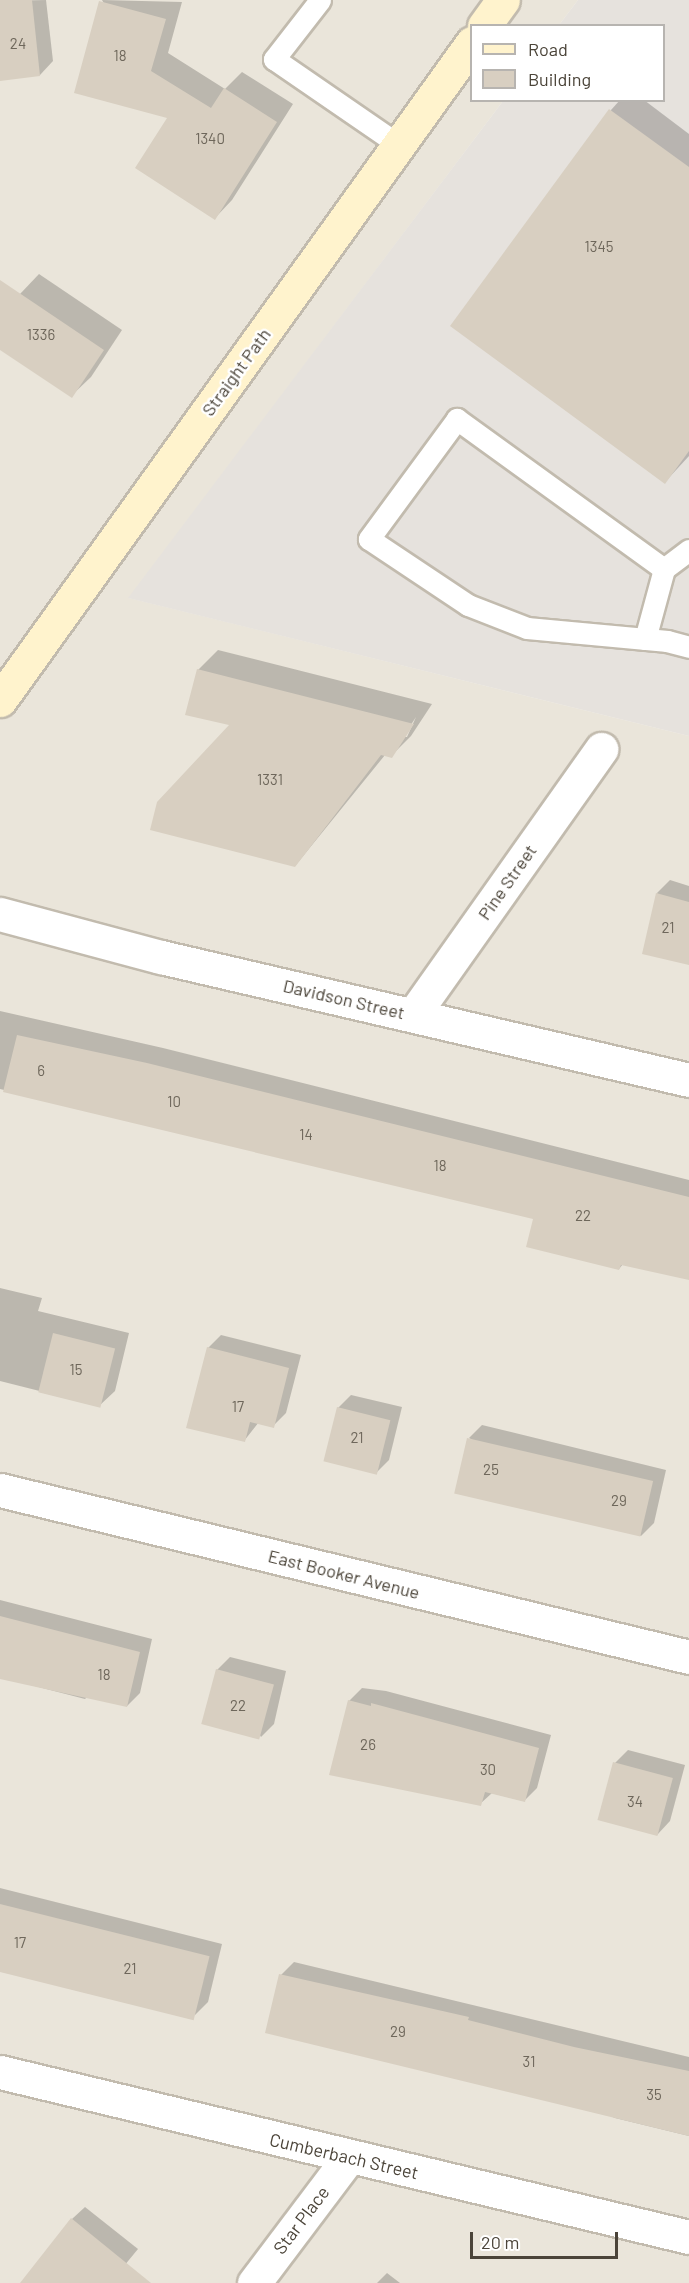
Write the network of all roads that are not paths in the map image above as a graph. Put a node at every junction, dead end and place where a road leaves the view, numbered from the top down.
1 (320, 0) edge
2 (503, 0) edge
3 (485, 24) edge
4 (470, 44) edge
5 (399, 145) junction
6 (689, 550) edge
7 (664, 569) junction
8 (645, 639) junction
9 (689, 647) edge
10 (0, 700) edge
11 (602, 749) dead end
12 (0, 914) edge
13 (413, 1015) junction
14 (689, 1080) edge
15 (0, 1490) edge
16 (689, 1657) edge
17 (0, 2072) edge
18 (349, 2157) junction
19 (689, 2236) edge
20 (254, 2283) edge

1 - 5 lane
2 - 3 main road
4 - 5 main road, Straight Path
5 - 10 main road, Straight Path
6 - 7 lane
7 - 8 lane
7 - 8 lane
8 - 9 lane
11 - 13 street, Pine Street
12 - 13 street, Davidson Street
13 - 14 street, Davidson Street
15 - 16 street, East Booker Avenue
17 - 18 street, Cumberbach Street
18 - 19 street, Cumberbach Street
18 - 20 street, Star Place

